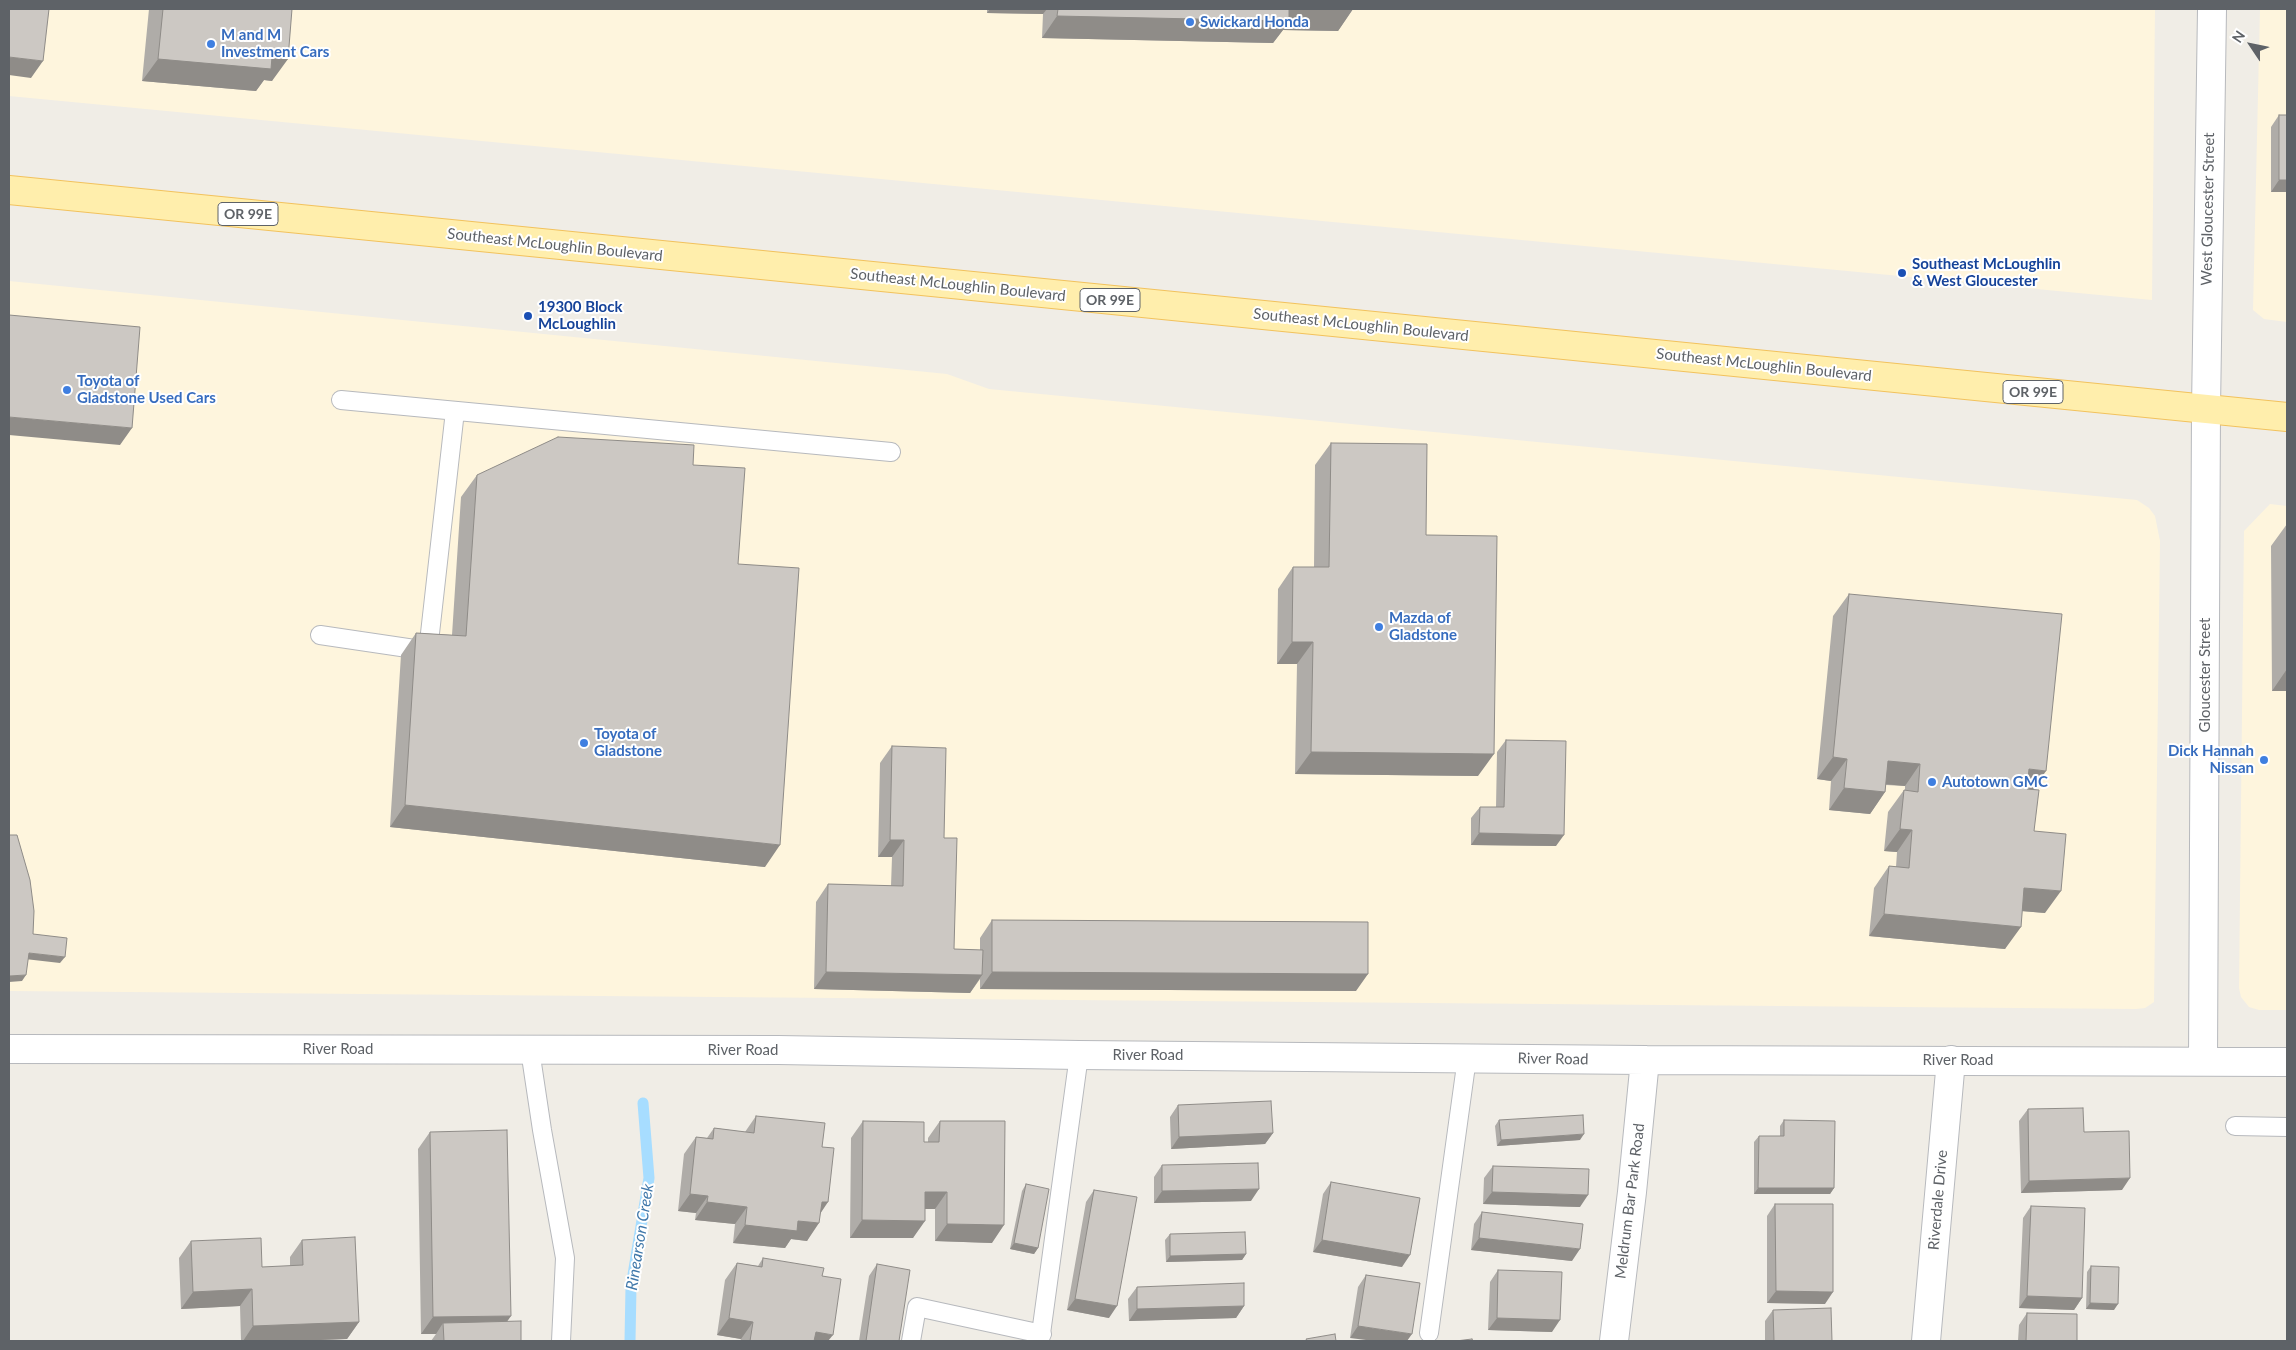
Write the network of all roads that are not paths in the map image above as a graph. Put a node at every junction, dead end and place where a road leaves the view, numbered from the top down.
1 (2212, 9) edge
2 (9, 190) edge
3 (341, 400) dead end
4 (2206, 409) junction
5 (454, 410) junction
6 (2287, 416) edge
7 (890, 452) dead end
8 (320, 635) dead end
9 (9, 1049) edge
10 (530, 1050) junction
11 (1079, 1055) junction
12 (1467, 1058) junction
13 (1645, 1060) junction
14 (1951, 1060) junction
15 (2203, 1061) junction
16 (2287, 1062) edge
17 (2235, 1126) dead end
18 (2287, 1127) edge
19 (1428, 1333) dead end
20 (1041, 1337) edge
21 (562, 1341) edge
22 (911, 1341) edge
23 (1614, 1341) edge
24 (1926, 1341) edge

1 - 4 street, West Gloucester Street
2 - 4 main road, Southeast McLoughlin Boulevard / OR 99E
3 - 5 lane
4 - 6 main road, OR 99E
4 - 15 street, Gloucester Street
5 - 7 lane
5 - 8 lane
9 - 10 street, River Road
10 - 11 street, River Road
10 - 21 lane
11 - 12 street, River Road
11 - 20 lane
12 - 13 street, River Road
12 - 19 lane
13 - 14 street, River Road
13 - 23 street, Meldrum Bar Park Road
14 - 15 street, River Road
14 - 24 street, Riverdale Drive
15 - 16 street, River Road
17 - 18 lane
20 - 22 lane

